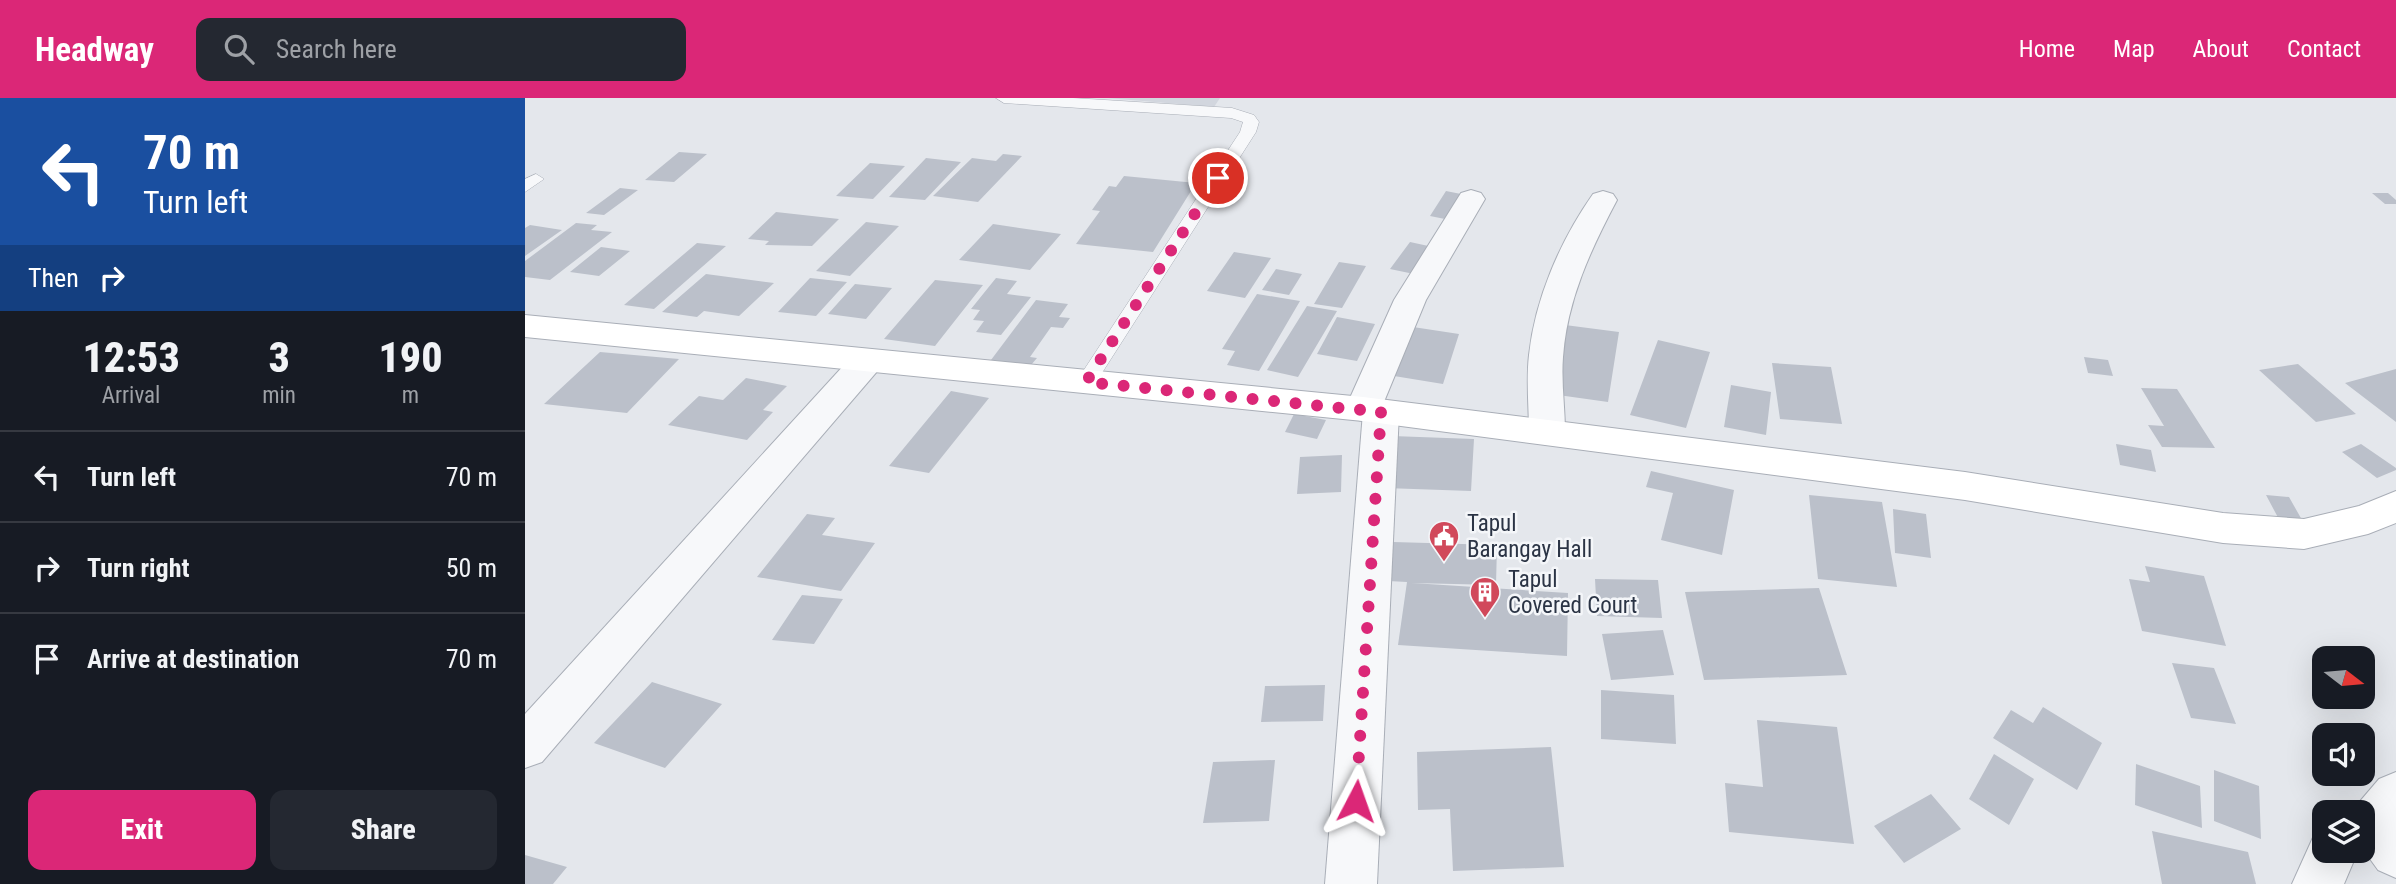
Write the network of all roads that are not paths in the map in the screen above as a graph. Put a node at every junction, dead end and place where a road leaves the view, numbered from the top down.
1 (1004, 98) edge
2 (1471, 199) dead end
3 (1603, 200) dead end
4 (525, 327) edge
5 (868, 360) junction
6 (1086, 382) junction
7 (1372, 410) junction
8 (1547, 432) junction
9 (2396, 506) edge
10 (525, 747) edge
11 (2327, 863) edge
12 (1351, 884) edge
13 (2318, 884) edge

1 - 6 lane
2 - 7 street
3 - 8 street
4 - 5 main road
5 - 6 main road
5 - 10 street
6 - 7 main road
7 - 8 main road
7 - 12 street
8 - 9 main road
11 - 13 street

